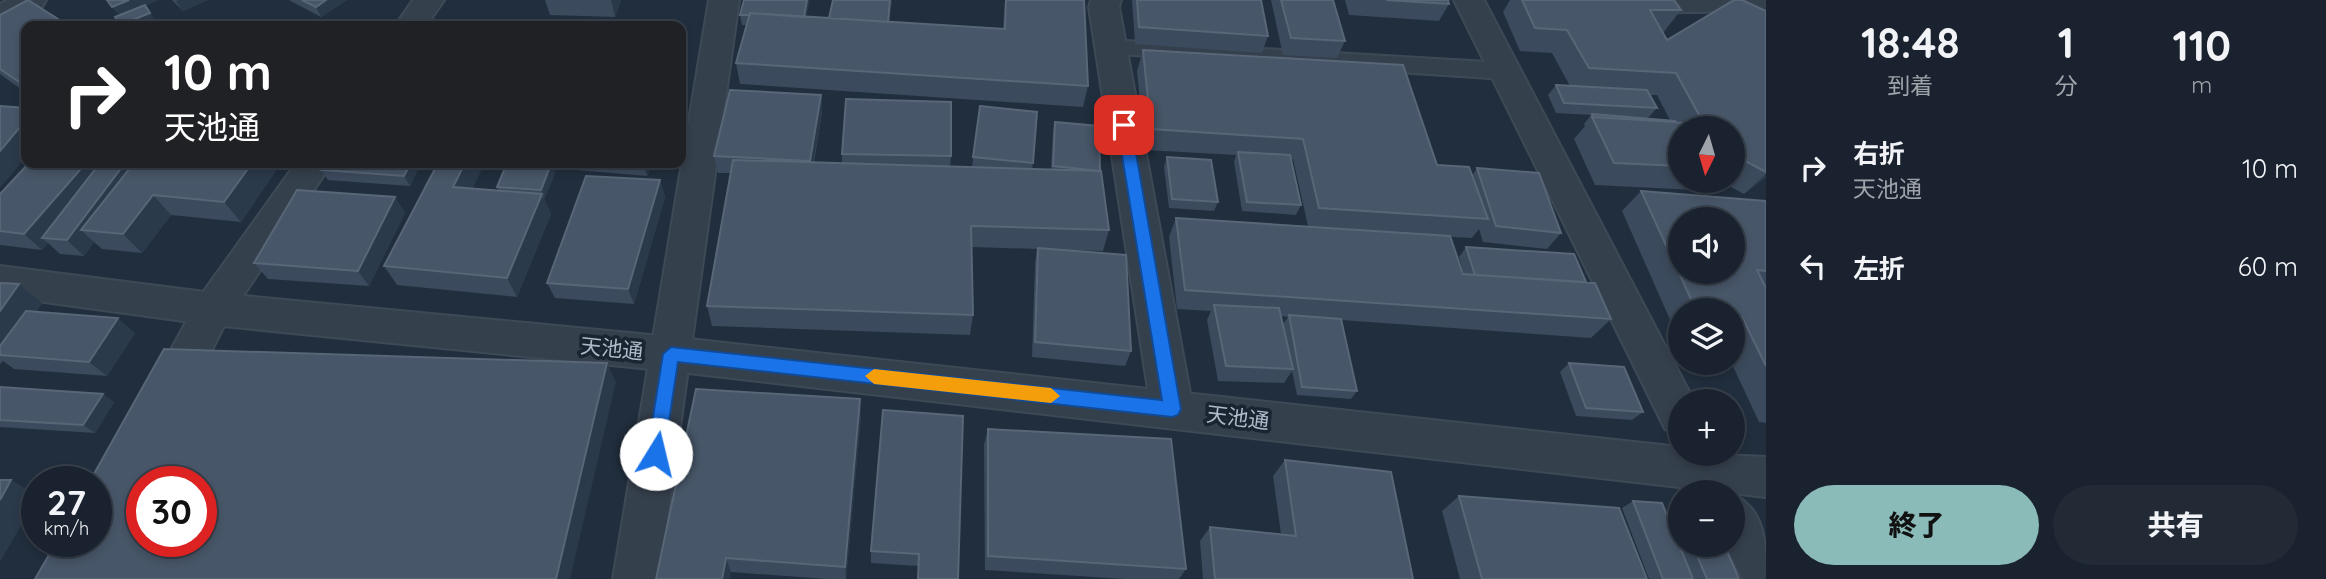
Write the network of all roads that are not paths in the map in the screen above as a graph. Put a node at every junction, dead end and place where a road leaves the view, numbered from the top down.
1 (31, 0) edge
2 (429, 0) edge
3 (724, 0) edge
4 (1106, 0) edge
5 (1766, 1) edge
6 (1480, 4) edge
7 (1592, 4) edge
8 (0, 16) edge
9 (414, 21) edge
10 (1111, 48) junction
11 (1505, 71) junction
12 (312, 168) edge
13 (0, 281) edge
14 (213, 309) junction
15 (671, 354) junction
16 (1668, 392) edge
17 (1172, 409) junction
18 (148, 432) edge
19 (1709, 472) edge
20 (1766, 477) edge
21 (1745, 538) edge
22 (1766, 574) edge
23 (636, 579) edge

1 - 8 street
2 - 9 street
3 - 15 street
4 - 10 street
5 - 7 street
6 - 11 street
10 - 11 lane
10 - 17 street
11 - 16 street
12 - 14 street
13 - 14 street, 天池通
14 - 15 street, 天池通
14 - 18 street
15 - 17 street, 天池通
15 - 23 street
17 - 19 street, 天池通
19 - 20 street, 天池通
21 - 22 street

